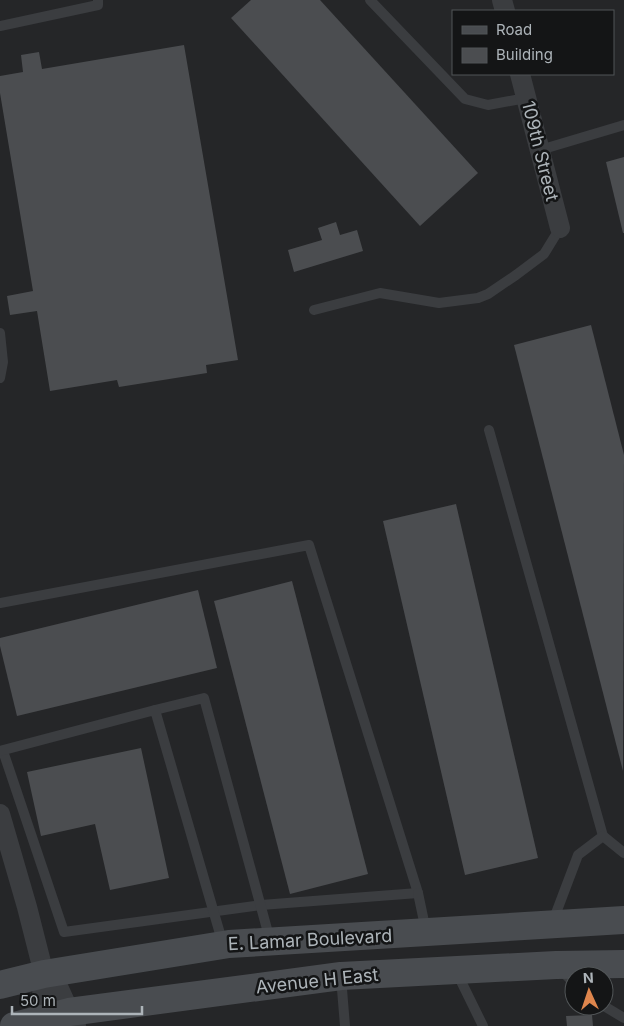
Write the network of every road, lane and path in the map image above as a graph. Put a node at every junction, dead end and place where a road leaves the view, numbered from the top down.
1 (98, 0) edge
2 (370, 0) edge
3 (0, 26) edge
4 (520, 75) edge
5 (526, 98) junction
6 (624, 125) edge
7 (540, 150) junction
8 (560, 228) joint
9 (314, 310) dead end
10 (0, 333) edge
11 (0, 378) edge
12 (489, 430) dead end
13 (0, 603) edge
14 (155, 710) junction
15 (1, 751) edge
16 (0, 814) edge
17 (603, 836) junction
18 (624, 853) edge
19 (418, 893) junction
20 (261, 905) junction
21 (214, 912) junction
22 (624, 920) edge
23 (552, 925) junction
24 (413, 934) junction
25 (271, 941) junction
26 (223, 945) junction
27 (456, 970) junction
28 (564, 970) edge
29 (44, 974) junction
30 (396, 974) junction
31 (564, 974) edge
32 (341, 976) junction
33 (0, 985) edge
34 (72, 1019) edge
35 (41, 1022) edge
36 (14, 1026) edge
37 (345, 1026) edge
38 (483, 1026) edge

1 - 3 lane
2 - 5 lane
4 - 5 street, 109th Street
5 - 7 street, 109th Street
6 - 7 lane
7 - 8 street, 109th Street
8 - 9 lane
10 - 11 lane
12 - 17 lane
13 - 19 lane
14 - 15 lane
14 - 20 lane
14 - 21 lane
15 - 21 lane
16 - 29 street
17 - 18 lane
17 - 23 lane
19 - 20 lane
19 - 24 lane
20 - 21 lane
20 - 25 lane
21 - 26 lane
22 - 23 street, E. Lamar Boulevard
23 - 24 street, E. Lamar Boulevard
23 - 28 street
24 - 25 street, E. Lamar Boulevard
24 - 30 street
25 - 26 street, E. Lamar Boulevard
26 - 29 street, E. Lamar Boulevard
27 - 30 street, Avenue H East
27 - 31 street, Avenue H East
27 - 38 lane
29 - 33 street, E. Lamar Boulevard
29 - 34 street
29 - 35 street
30 - 32 street, Avenue H East
32 - 34 street, Avenue H East
32 - 37 lane
34 - 35 street, Avenue H East
35 - 36 street, Avenue H East

